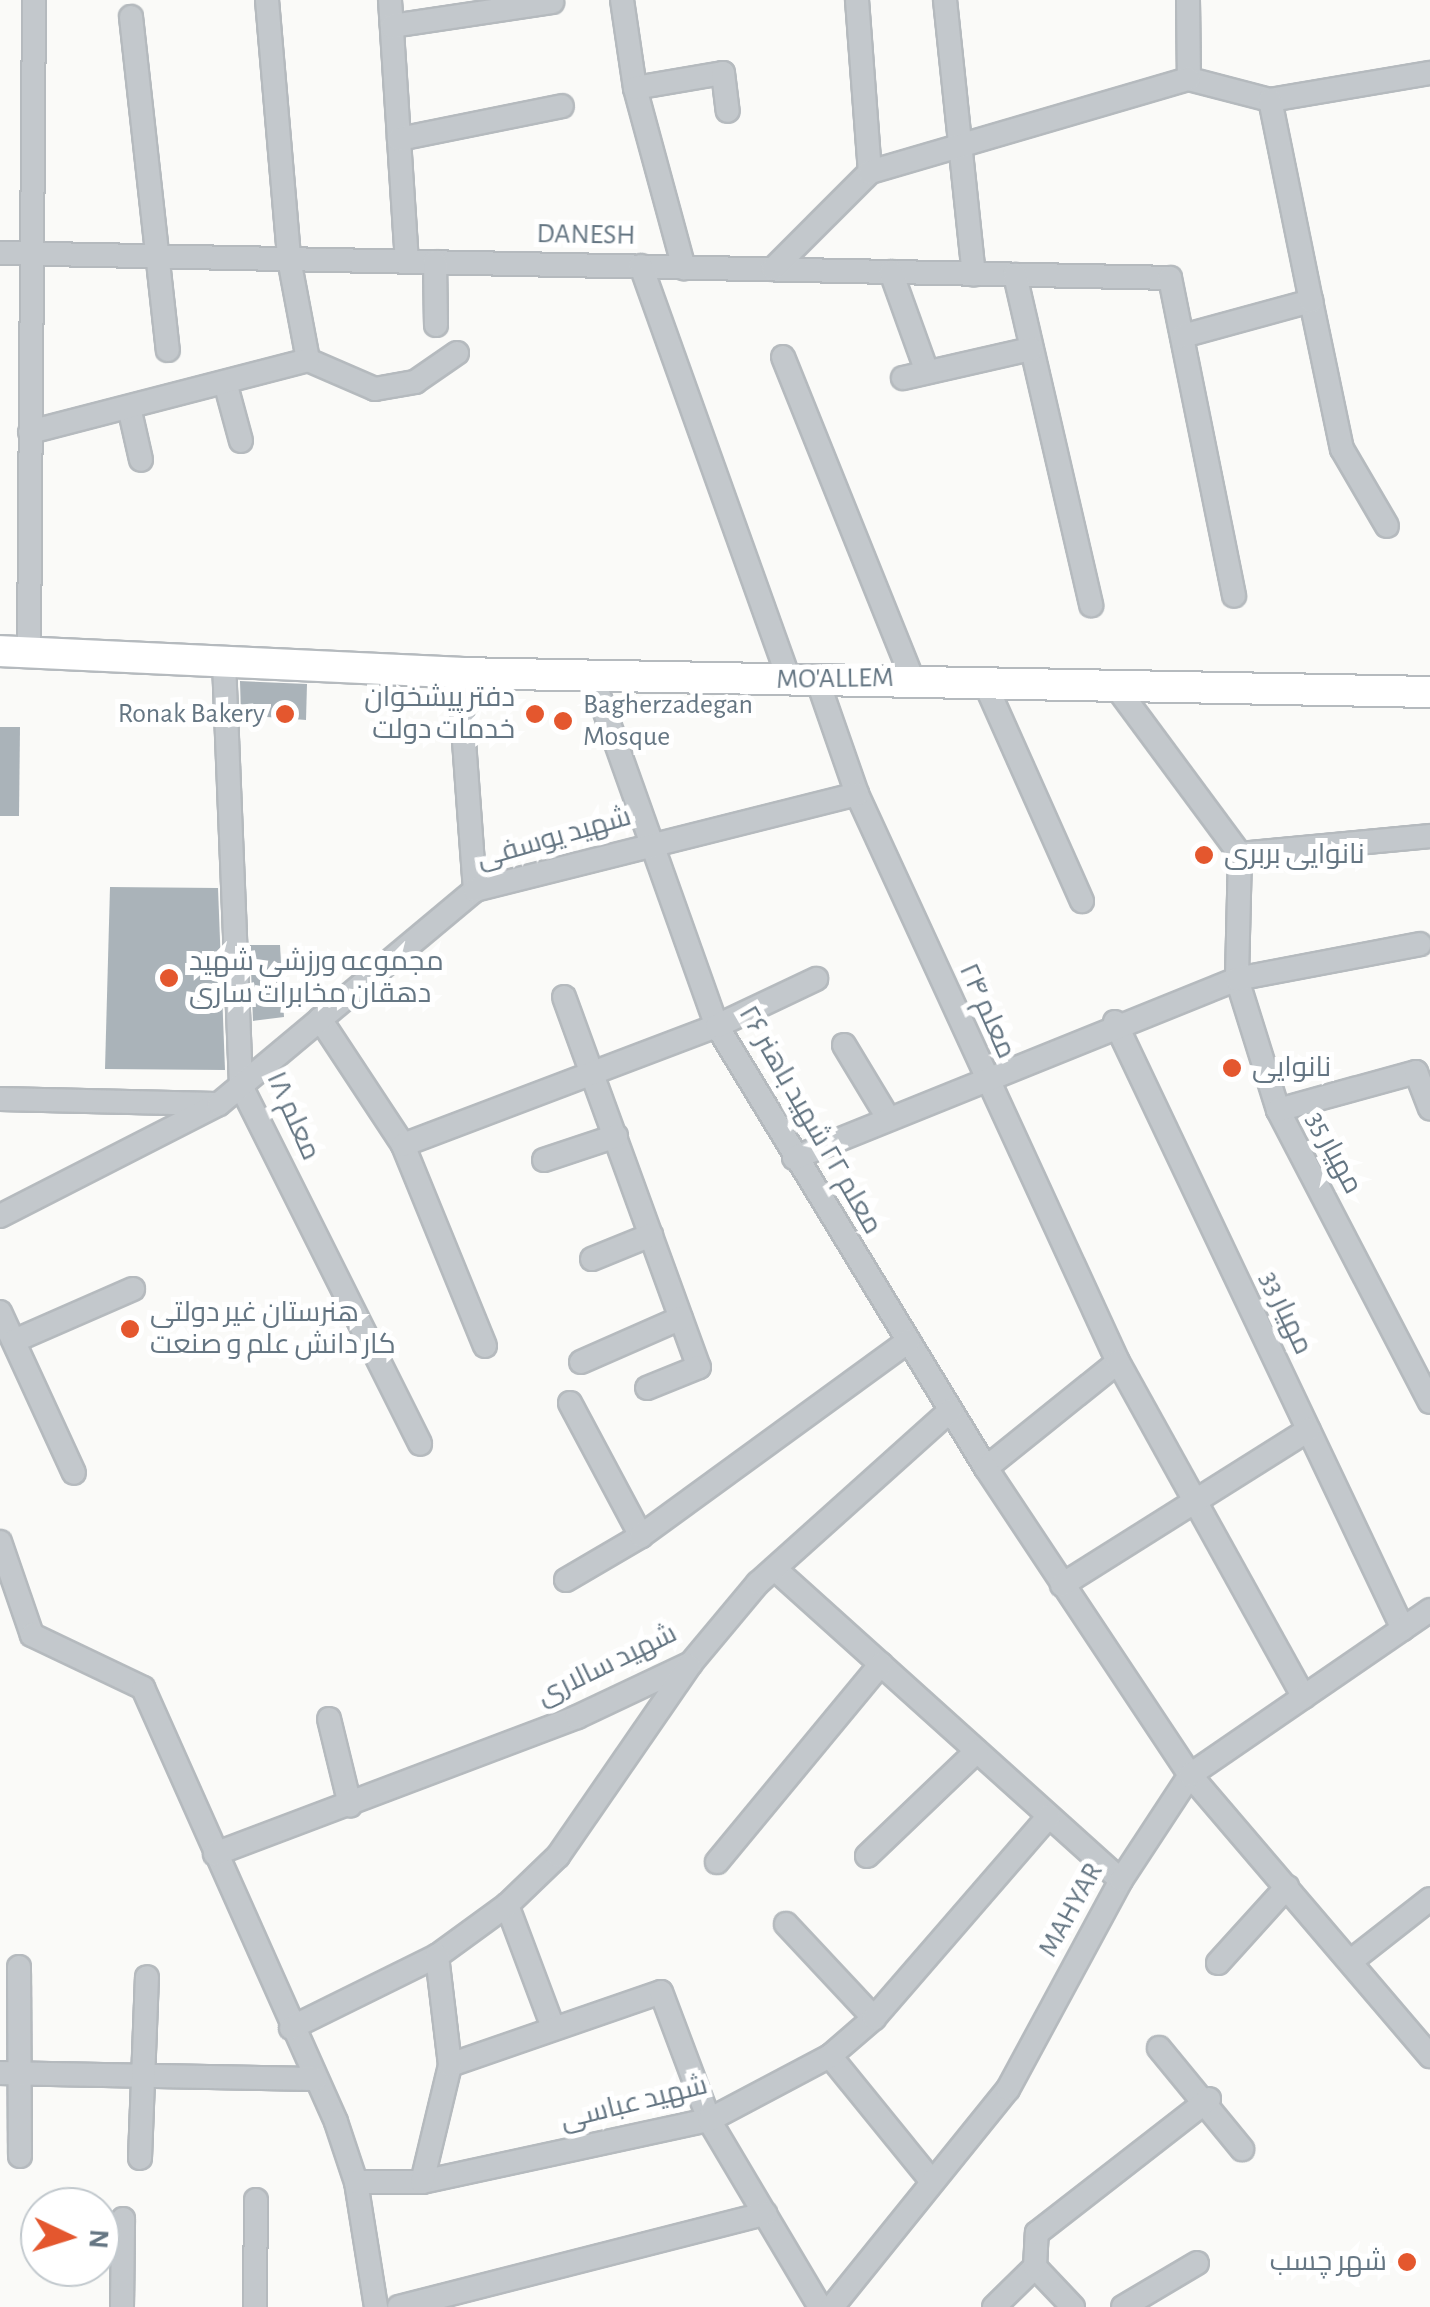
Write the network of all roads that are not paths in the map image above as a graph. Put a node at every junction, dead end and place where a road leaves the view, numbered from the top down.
1 (34, 0) edge
2 (266, 0) edge
3 (390, 0) edge
4 (622, 0) edge
5 (857, 0) edge
6 (944, 0) edge
7 (1188, 0) edge
8 (552, 2) edge
9 (130, 17) dead end
10 (392, 26) junction
11 (1430, 73) edge
12 (1189, 80) junction
13 (635, 88) junction
14 (1270, 100) junction
15 (562, 106) dead end
16 (728, 111) dead end
17 (399, 139) junction
18 (959, 146) junction
19 (870, 172) junction
20 (0, 252) edge
21 (32, 253) junction
22 (163, 256) junction
23 (289, 259) junction
24 (407, 262) junction
25 (435, 262) junction
26 (641, 266) junction
27 (684, 268) junction
28 (773, 270) junction
29 (892, 272) junction
30 (974, 274) junction
31 (1014, 275) junction
32 (1311, 301) junction
33 (436, 325) dead end
34 (1183, 336) junction
35 (168, 350) dead end
36 (1032, 350) junction
37 (457, 353) dead end
38 (783, 357) dead end
39 (308, 360) junction
40 (926, 372) junction
41 (903, 378) dead end
42 (225, 382) junction
43 (129, 406) junction
44 (30, 432) junction
45 (241, 441) dead end
46 (141, 460) dead end
47 (1387, 526) dead end
48 (1234, 596) dead end
49 (1090, 604) dead end
50 (14, 651) edge
51 (224, 662) junction
52 (459, 673) junction
53 (590, 674) junction
54 (912, 678) junction
55 (803, 680) junction
56 (984, 681) junction
57 (1114, 684) junction
58 (1430, 692) edge
59 (857, 794) junction
60 (1430, 836) edge
61 (650, 842) junction
62 (1240, 854) junction
63 (475, 890) junction
64 (1082, 901) dead end
65 (1420, 944) dead end
66 (1237, 978) junction
67 (816, 980) dead end
68 (564, 997) dead end
69 (320, 1019) junction
70 (1115, 1022) junction
71 (717, 1026) junction
72 (844, 1045) dead end
73 (592, 1069) junction
74 (983, 1077) junction
75 (241, 1086) junction
76 (0, 1099) edge
77 (220, 1104) junction
78 (1430, 1108) edge
79 (1278, 1110) junction
80 (888, 1118) junction
81 (616, 1136) junction
82 (403, 1145) junction
83 (794, 1158) junction
84 (544, 1160) dead end
85 (0, 1216) edge
86 (652, 1236) junction
87 (592, 1259) dead end
88 (133, 1288) dead end
89 (0, 1312) edge
90 (681, 1318) junction
91 (14, 1341) junction
92 (908, 1341) junction
93 (484, 1346) dead end
94 (581, 1362) dead end
95 (1118, 1362) junction
96 (647, 1388) dead end
97 (1430, 1402) edge
98 (570, 1404) dead end
99 (950, 1410) junction
100 (1308, 1430) junction
101 (420, 1444) dead end
102 (986, 1468) junction
103 (74, 1473) dead end
104 (1192, 1502) junction
105 (641, 1536) junction
106 (0, 1542) edge
107 (775, 1570) junction
108 (566, 1580) dead end
109 (1062, 1586) junction
110 (1430, 1610) edge
111 (1402, 1629) junction
112 (691, 1663) junction
113 (881, 1664) junction
114 (1304, 1697) junction
115 (329, 1719) dead end
116 (977, 1751) junction
117 (1190, 1775) junction
118 (350, 1805) junction
119 (1050, 1816) junction
120 (214, 1854) junction
121 (867, 1856) dead end
122 (717, 1862) dead end
123 (1121, 1880) junction
124 (1287, 1887) junction
125 (1430, 1899) edge
126 (507, 1906) junction
127 (786, 1924) dead end
128 (437, 1956) junction
129 (1351, 1961) junction
130 (1218, 1963) dead end
131 (19, 1967) dead end
132 (147, 1977) dead end
133 (874, 2018) junction
134 (552, 2026) junction
135 (290, 2028) junction
136 (1159, 2048) dead end
137 (1428, 2049) edge
138 (830, 2056) junction
139 (450, 2065) junction
140 (9, 2073) edge
141 (142, 2075) junction
142 (316, 2078) junction
143 (1209, 2100) junction
144 (709, 2120) junction
145 (1242, 2149) dead end
146 (20, 2156) dead end
147 (140, 2158) dead end
148 (929, 2178) junction
149 (356, 2182) junction
150 (422, 2182) junction
151 (256, 2200) dead end
152 (765, 2214) junction
153 (123, 2220) dead end
154 (1198, 2263) dead end
155 (1035, 2267) junction
156 (122, 2307) edge
157 (254, 2307) edge
158 (376, 2307) edge
159 (398, 2307) edge
160 (820, 2307) edge
161 (832, 2307) edge
162 (994, 2307) edge
163 (1072, 2307) edge
164 (1122, 2307) edge

1 - 21 street
2 - 23 street
3 - 10 street
4 - 13 street
5 - 19 street
6 - 18 street
7 - 12 street
8 - 10 street
9 - 22 street
10 - 17 street
11 - 14 street
12 - 14 street
12 - 18 street
13 - 16 street
13 - 27 street
14 - 32 street
15 - 17 street
17 - 24 street
18 - 19 street
18 - 30 street
19 - 28 street
20 - 21 street, DANESH
21 - 22 street, DANESH
21 - 44 street
22 - 23 street, DANESH
22 - 35 street
23 - 24 street, DANESH
23 - 39 street
24 - 25 street, DANESH
25 - 26 street, DANESH
25 - 33 street
26 - 27 street, DANESH
26 - 55 street, معلم ۲۴
27 - 28 street, DANESH
28 - 29 street, DANESH
29 - 30 street, DANESH
29 - 40 street
30 - 31 street, DANESH
31 - 34 street, DANESH
31 - 36 street
32 - 34 street
32 - 47 street
34 - 48 street
36 - 40 street
36 - 49 street
37 - 39 street
38 - 54 street
39 - 42 street
40 - 41 street
42 - 43 street
42 - 45 street
43 - 44 street
43 - 46 street
44 - 50 street
50 - 51 main road, MO'ALLEM
51 - 52 main road, MO'ALLEM
51 - 75 street, معلم ۱۸
52 - 53 main road, MO'ALLEM
52 - 63 street
53 - 55 main road, MO'ALLEM
53 - 61 street, معلم ۲۲ شهید باهنر ۲۶
54 - 55 main road, MO'ALLEM
54 - 56 main road, MO'ALLEM
55 - 59 street, معلم ۲۴
56 - 57 main road, MO'ALLEM
56 - 64 street
57 - 58 main road, MO'ALLEM
57 - 62 street
59 - 61 street, شهید یوسفی
59 - 74 street, معلم ۲۴
60 - 62 street
61 - 63 street, شهید یوسفی
61 - 71 street, معلم ۲۲ شهید باهنر ۲۶
62 - 66 street, مهیار 35
63 - 69 street, شهید یوسفی
65 - 66 street
66 - 70 street
66 - 79 street, مهیار 35
67 - 71 street
68 - 73 street
69 - 75 street, شهید یوسفی
69 - 82 street
70 - 74 street
70 - 100 street, مهیار 33
71 - 73 street
71 - 83 street, معلم ۲۲ شهید باهنر ۲۶
72 - 80 street
73 - 81 street
73 - 82 street
74 - 80 street
74 - 95 street, معلم ۲۴
75 - 77 street, شهید یوسفی
75 - 101 street, معلم ۱۸
76 - 77 street
77 - 85 street, شهید یوسفی
78 - 79 street
79 - 97 street, مهیار 35
80 - 83 street
81 - 84 street
81 - 86 street
82 - 93 street
83 - 92 street, معلم ۲۲ شهید باهنر ۲۶
86 - 87 street
86 - 90 street
88 - 91 street
89 - 91 street
90 - 94 street
90 - 96 street
91 - 103 street
92 - 99 street, معلم ۲۲ شهید باهنر ۲۶
92 - 105 street
95 - 102 street
95 - 104 street, معلم ۲۴
98 - 105 street
99 - 102 street, معلم ۲۲ شهید باهنر ۲۶
99 - 107 street, شهید سالاری
100 - 104 street
100 - 111 street, مهیار 33
102 - 109 street, معلم ۲۲ شهید باهنر ۲۶
104 - 109 street
104 - 114 street, معلم ۲۴
105 - 108 street
106 - 120 street
107 - 112 street, شهید سالاری
107 - 113 street
109 - 117 street, معلم ۲۲ شهید باهنر ۲۶
110 - 111 street, MAHYAR
111 - 114 street, MAHYAR
112 - 118 street, شهید سالاری
112 - 126 street
113 - 116 street
113 - 122 street
114 - 117 street, MAHYAR
115 - 118 street
116 - 119 street
116 - 121 street
117 - 123 street, MAHYAR
117 - 124 street, معلم ۲۲ شهید باهنر ۲۶
118 - 120 street, شهید سالاری
119 - 123 street
119 - 133 street, شهید عباسی
120 - 135 street
123 - 148 street, MAHYAR
124 - 129 street, معلم ۲۲ شهید باهنر ۲۶
124 - 130 street
125 - 129 street
126 - 128 street
126 - 134 street
127 - 133 street
128 - 135 street
128 - 139 street
129 - 137 street, معلم ۲۲ شهید باهنر ۲۶
131 - 140 street
132 - 141 street
133 - 138 street, شهید عباسی
134 - 139 street
134 - 144 street
135 - 142 street
136 - 143 street
138 - 144 street, شهید عباسی
138 - 148 street
139 - 150 street
140 - 141 street
140 - 146 street
141 - 142 street
141 - 147 street
142 - 149 street
143 - 145 street
143 - 155 street
144 - 150 street, شهید عباسی
144 - 152 street
148 - 161 street, MAHYAR
149 - 150 street, شهید عباسی
149 - 158 street
151 - 157 street
152 - 159 street
152 - 160 street
153 - 156 street
154 - 164 street
155 - 162 street
155 - 163 street

